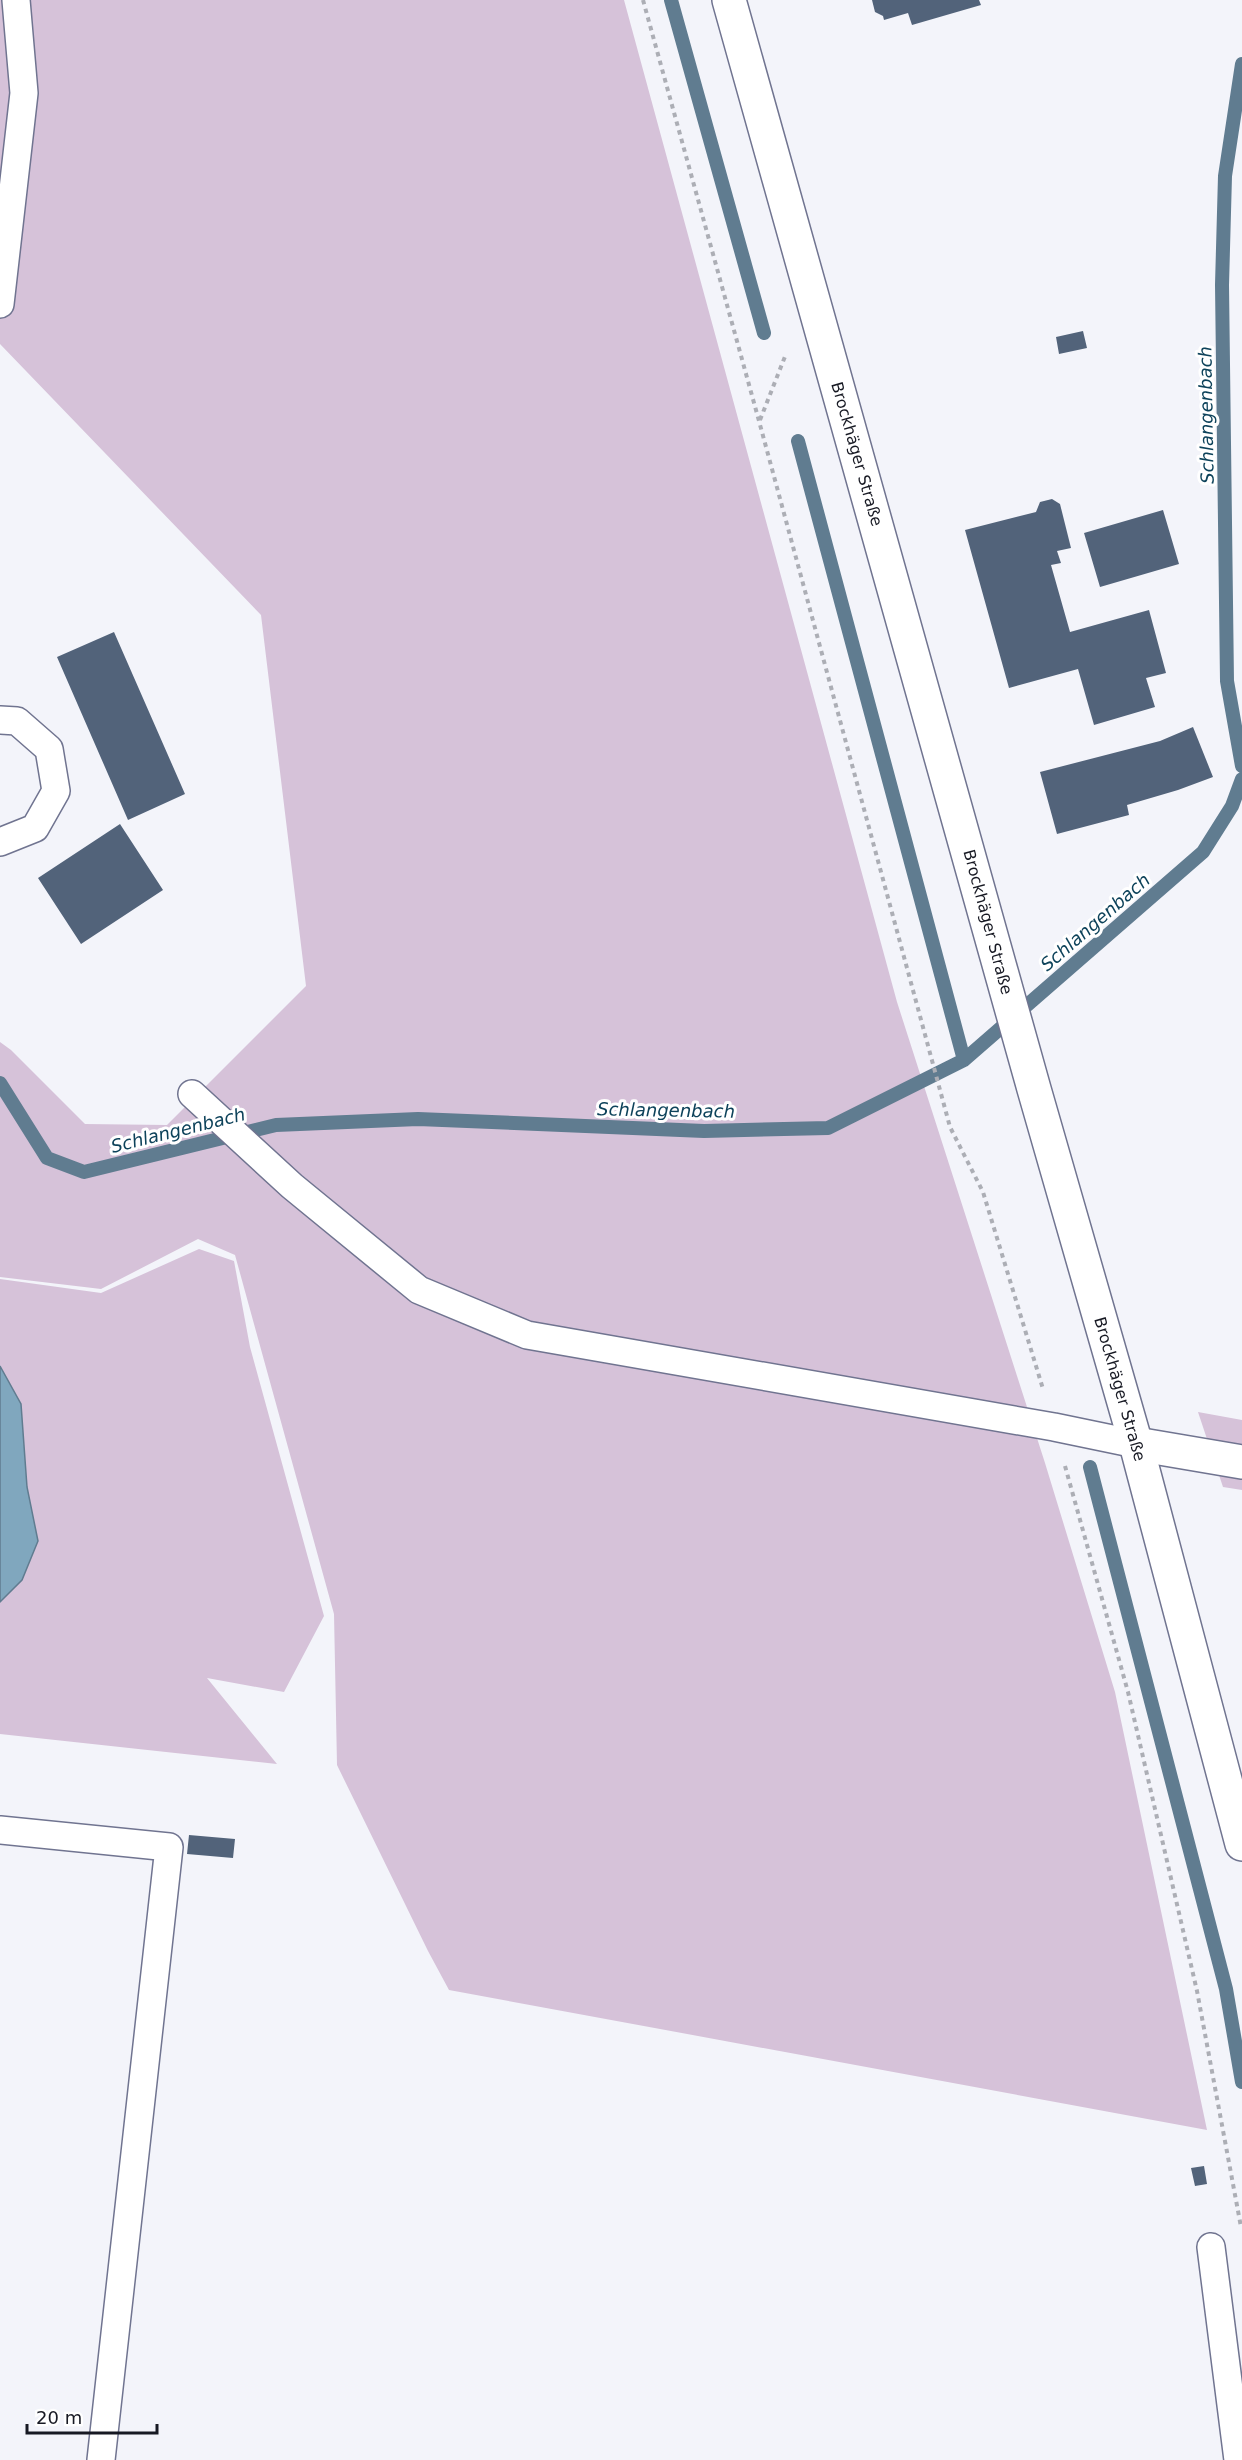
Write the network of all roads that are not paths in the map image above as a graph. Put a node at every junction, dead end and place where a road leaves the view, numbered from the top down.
1 (16, 0) edge
2 (729, 0) edge
3 (0, 304) edge
4 (0, 720) edge
5 (0, 842) edge
6 (192, 1094) dead end
7 (1136, 1444) junction
8 (1242, 1462) edge
9 (0, 1830) edge
10 (1242, 1844) edge
11 (1211, 2247) dead end
12 (101, 2460) edge
13 (1238, 2460) edge

1 - 3 lane
2 - 7 main road, Brockhäger Straße
4 - 5 lane
6 - 7 lane
7 - 8 main road
7 - 10 main road, Brockhäger Straße
9 - 12 lane
11 - 13 lane

